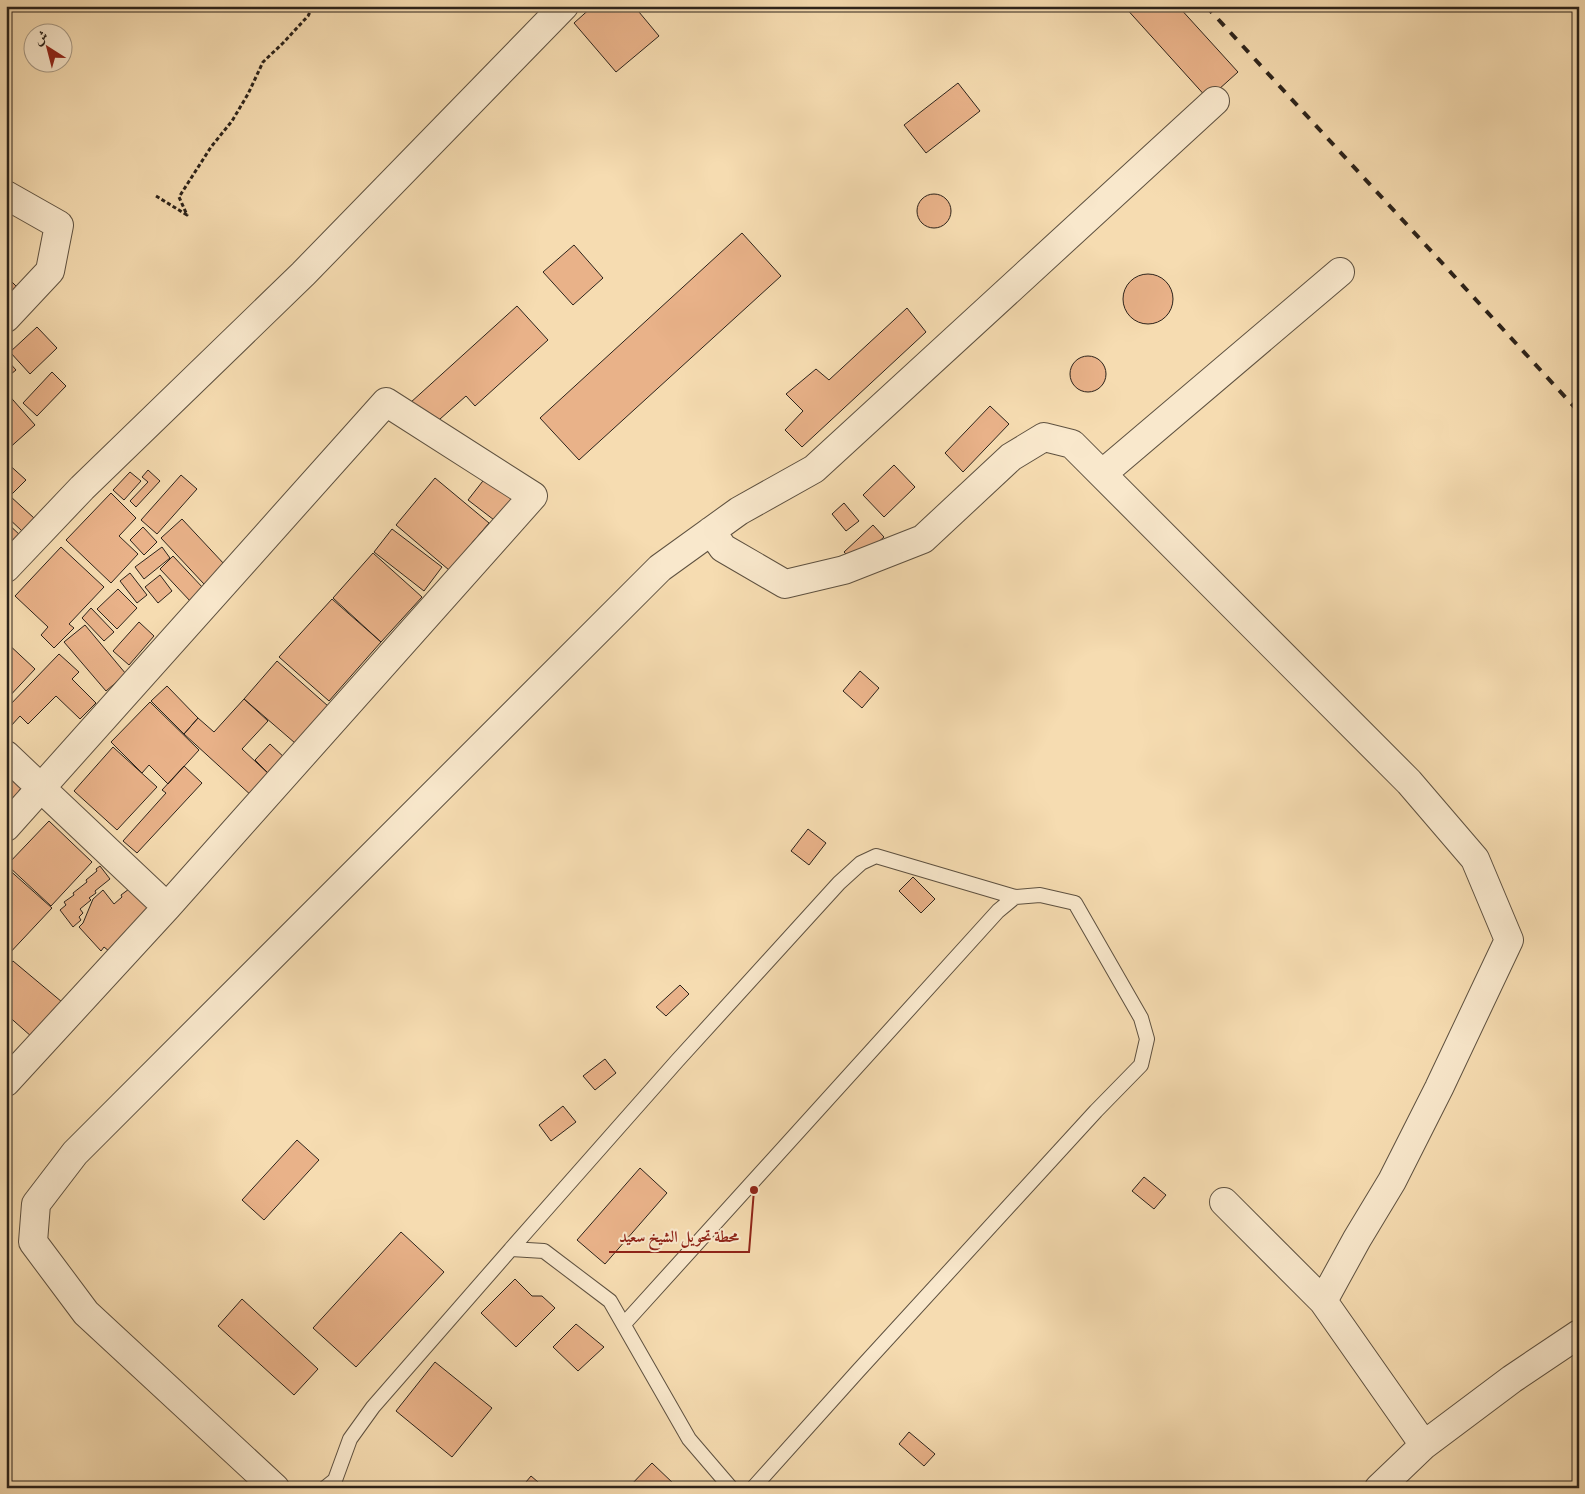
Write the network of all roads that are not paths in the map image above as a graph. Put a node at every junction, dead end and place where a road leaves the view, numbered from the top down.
1 (564, 6) edge
2 (1215, 101) dead end
3 (6, 195) edge
4 (1340, 272) dead end
5 (6, 318) edge
6 (1102, 474) junction
7 (711, 531) junction
8 (6, 568) edge
9 (6, 754) edge
10 (42, 788) junction
11 (6, 827) edge
12 (1015, 896) junction
13 (167, 907) junction
14 (6, 1082) edge
15 (1224, 1202) dead end
16 (511, 1249) junction
17 (1323, 1301) junction
18 (624, 1324) junction
19 (1579, 1334) edge
20 (1424, 1445) junction
21 (275, 1488) edge
22 (325, 1488) edge
23 (731, 1488) edge
24 (753, 1488) edge
25 (1378, 1488) edge

1 - 8 street
2 - 7 street
3 - 5 street
4 - 6 street
6 - 7 street
6 - 17 street
7 - 21 street
9 - 10 street
10 - 11 street
10 - 13 street
10 - 13 street
12 - 16 lane
12 - 18 lane
12 - 24 lane
13 - 14 street
15 - 17 street
16 - 18 lane
16 - 22 lane
17 - 20 street
18 - 23 lane
19 - 20 street
20 - 25 street

